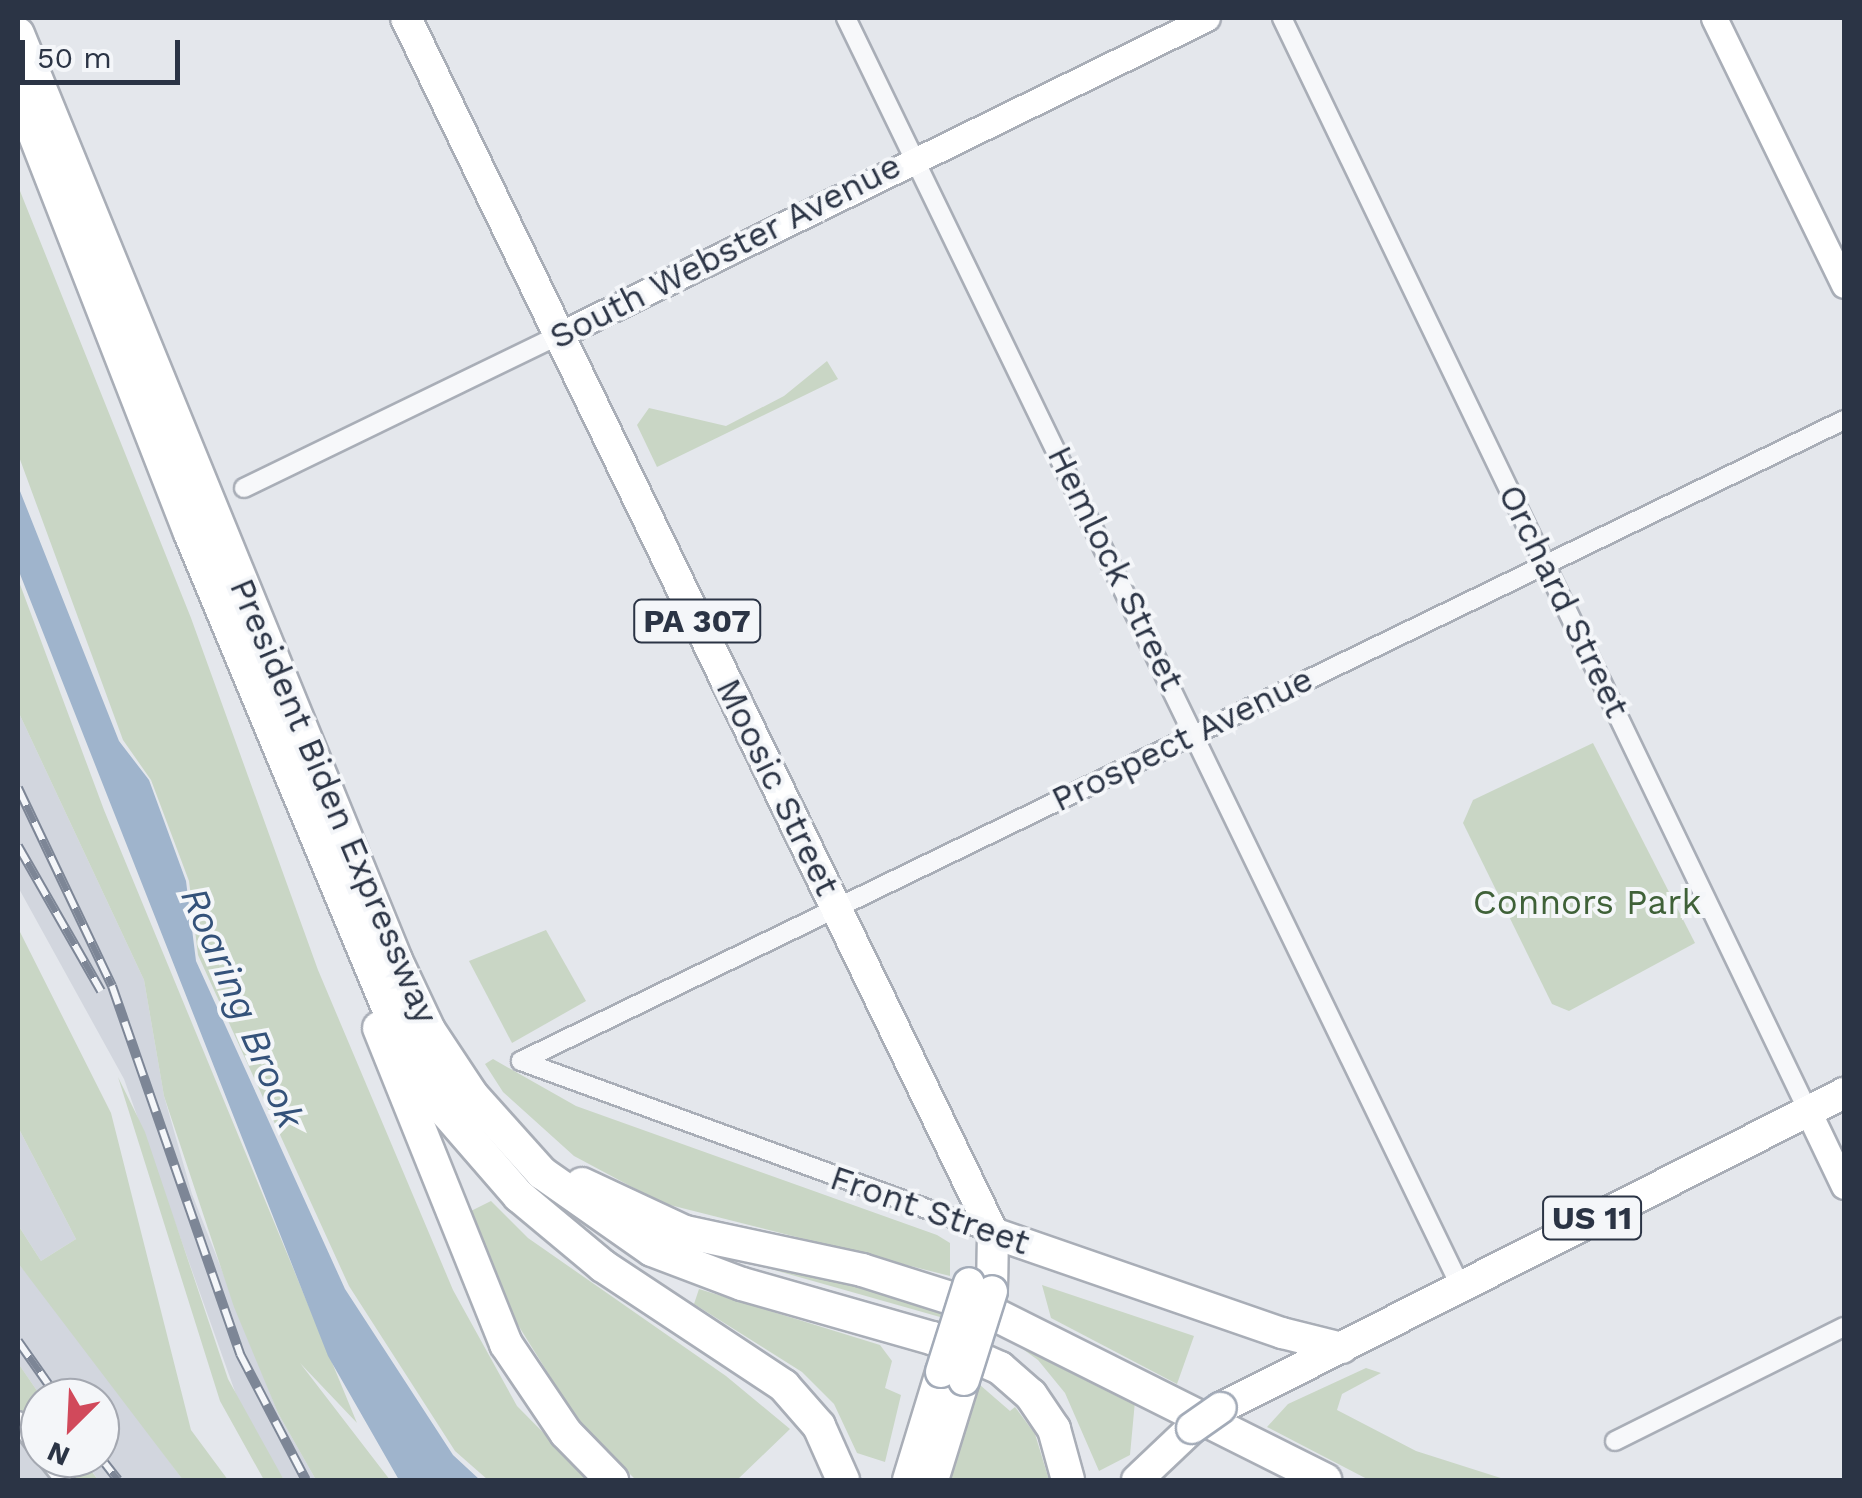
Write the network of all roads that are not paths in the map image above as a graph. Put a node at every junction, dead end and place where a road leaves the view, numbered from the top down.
1 (406, 18) edge
2 (846, 18) edge
3 (1207, 18) edge
4 (1282, 18) edge
5 (1714, 18) edge
6 (18, 34) edge
7 (18, 92) edge
8 (912, 158) junction
9 (1844, 285) edge
10 (561, 334) junction
11 (1844, 420) edge
12 (244, 488) dead end
13 (1548, 564) junction
14 (1196, 731) junction
15 (341, 904) junction
16 (836, 907) junction
17 (521, 1061) joint
18 (1844, 1093) edge
19 (472, 1095) junction
20 (1808, 1111) junction
21 (1844, 1186) edge
22 (993, 1233) junction
23 (1459, 1283) junction
24 (1844, 1327) edge
25 (1342, 1348) junction
26 (953, 1376) junction
27 (1615, 1441) dead end
28 (612, 1480) edge
29 (844, 1480) edge
30 (908, 1480) edge
31 (934, 1480) edge
32 (1068, 1480) edge
33 (1137, 1480) edge
34 (1326, 1480) edge

1 - 10 main road, Moosic Street / PA 307
2 - 8 street, Hemlock Street
3 - 8 street, South Webster Avenue
4 - 13 street, Orchard Street
5 - 9 street
6 - 19 highway, President Biden Expressway
7 - 15 highway, President Biden Expressway
8 - 10 street, South Webster Avenue
8 - 14 street, Hemlock Street
10 - 12 street, South Webster Avenue
10 - 16 main road, Moosic Street / PA 307
11 - 13 street, Prospect Avenue
13 - 14 street, Prospect Avenue
13 - 20 street, Orchard Street
14 - 16 street, Prospect Avenue
14 - 23 street, Hemlock Street
15 - 28 highway
15 - 29 highway, President Biden Expressway
16 - 17 street, Prospect Avenue
16 - 22 main road, Moosic Street / PA 307
17 - 22 street, Front Street
18 - 20 main road, US 11
19 - 32 highway, President Biden Expressway
19 - 34 highway
20 - 21 street, Orchard Street
20 - 23 main road, US 11
22 - 25 main road, Front Street
22 - 26 main road, PA 307, bridge
23 - 25 main road, US 11
24 - 27 street
25 - 33 main road, US 11, bridge
26 - 30 main road
26 - 31 main road, PA 307

